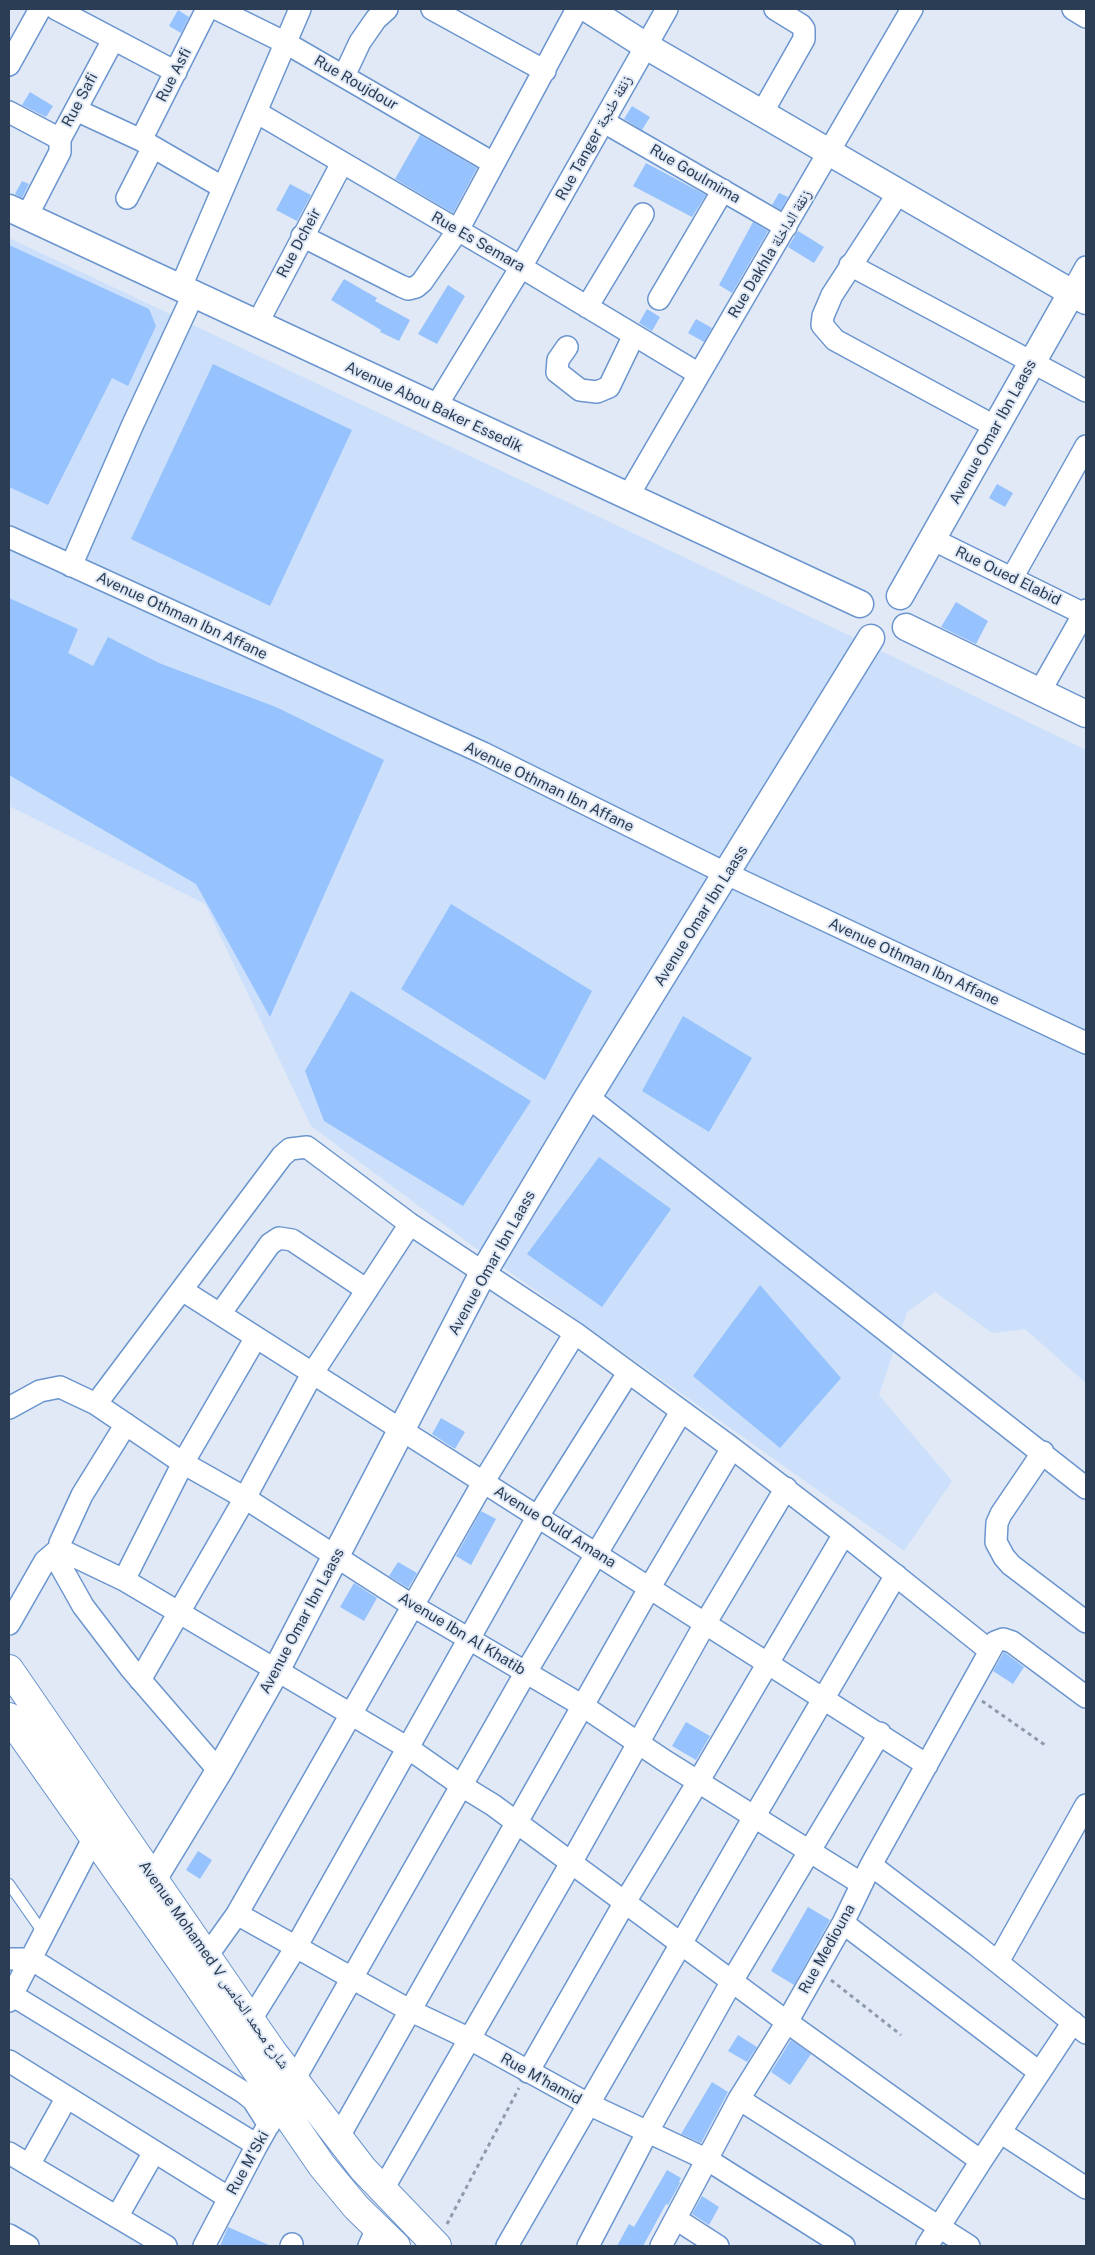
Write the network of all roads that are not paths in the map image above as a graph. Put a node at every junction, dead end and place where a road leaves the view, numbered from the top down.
1 (40, 9) edge
2 (207, 9) edge
3 (217, 9) edge
4 (300, 9) edge
5 (387, 9) edge
6 (432, 9) edge
7 (577, 9) edge
8 (588, 9) edge
9 (667, 9) edge
10 (775, 9) edge
11 (1072, 9) edge
12 (909, 10) edge
13 (67, 12) edge
14 (1086, 17) edge
15 (113, 40) junction
16 (286, 43) junction
17 (646, 46) junction
18 (9, 65) edge
19 (544, 71) junction
20 (176, 72) junction
21 (344, 76) junction
22 (76, 110) junction
23 (9, 112) edge
24 (256, 112) junction
25 (762, 113) junction
26 (604, 122) junction
27 (60, 139) junction
28 (147, 144) junction
29 (830, 153) junction
30 (493, 162) junction
31 (342, 163) junction
32 (222, 187) junction
33 (723, 190) junction
34 (898, 192) junction
35 (127, 198) dead end
36 (18, 212) edge
37 (643, 214) dead end
38 (786, 227) junction
39 (458, 230) junction
40 (302, 236) junction
41 (850, 265) junction
42 (521, 267) junction
43 (1086, 267) edge
44 (187, 292) junction
45 (1079, 296) edge
46 (660, 299) dead end
47 (587, 307) junction
48 (257, 324) junction
49 (634, 335) junction
50 (567, 347) dead end
51 (1032, 362) junction
52 (699, 374) junction
53 (1086, 391) edge
54 (435, 408) junction
55 (996, 427) junction
56 (1086, 446) edge
57 (627, 498) junction
58 (9, 537) edge
59 (932, 539) junction
60 (71, 566) junction
61 (1012, 578) junction
62 (900, 596) junction
63 (860, 604) junction
64 (1085, 612) edge
65 (906, 627) junction
66 (871, 638) junction
67 (1039, 692) junction
68 (1086, 714) edge
69 (726, 874) junction
70 (1086, 1043) edge
71 (588, 1097) junction
72 (410, 1224) junction
73 (484, 1272) junction
74 (182, 1290) junction
75 (367, 1290) junction
76 (220, 1314) junction
77 (575, 1333) junction
78 (255, 1339) junction
79 (628, 1373) junction
80 (312, 1374) junction
81 (96, 1404) junction
82 (9, 1408) edge
83 (681, 1412) junction
84 (126, 1424) junction
85 (402, 1431) junction
86 (732, 1448) junction
87 (1043, 1452) junction
88 (183, 1463) junction
89 (484, 1482) junction
90 (786, 1488) junction
91 (1086, 1488) edge
92 (245, 1498) junction
93 (538, 1516) junction
94 (844, 1534) junction
95 (59, 1549) junction
96 (598, 1554) junction
97 (336, 1558) junction
98 (896, 1575) junction
99 (124, 1580) junction
100 (650, 1587) junction
101 (413, 1606) junction
102 (180, 1614) junction
103 (706, 1622) junction
104 (1086, 1622) edge
105 (9, 1624) edge
106 (470, 1640) junction
107 (989, 1650) junction
108 (769, 1662) junction
109 (9, 1669) edge
110 (277, 1669) junction
111 (526, 1672) junction
112 (140, 1680) junction
113 (1086, 1697) edge
114 (824, 1698) junction
115 (583, 1706) junction
116 (352, 1714) junction
117 (9, 1717) edge
118 (880, 1733) junction
119 (638, 1743) junction
120 (408, 1748) junction
121 (927, 1765) junction
122 (219, 1771) junction
123 (698, 1782) junction
124 (462, 1786) junction
125 (1086, 1806) edge
126 (754, 1817) junction
127 (517, 1823) junction
128 (94, 1838) junction
129 (810, 1852) junction
130 (571, 1863) junction
131 (866, 1874) junction
132 (155, 1880) junction
133 (9, 1884) edge
134 (625, 1902) junction
135 (139, 1903) junction
136 (237, 1914) junction
137 (843, 1923) junction
138 (44, 1934) junction
139 (681, 1943) junction
140 (296, 1948) junction
141 (207, 1956) junction
142 (31, 1959) junction
143 (9, 1960) edge
144 (998, 1962) junction
145 (353, 1980) junction
146 (732, 1982) junction
147 (10, 1998) edge
148 (411, 2011) junction
149 (250, 2021) junction
150 (787, 2022) junction
151 (1080, 2028) edge
152 (470, 2040) junction
153 (9, 2061) edge
154 (528, 2072) junction
155 (1039, 2072) junction
156 (295, 2081) junction
157 (67, 2097) junction
158 (739, 2099) junction
159 (588, 2104) junction
160 (274, 2116) junction
161 (648, 2130) junction
162 (1000, 2132) junction
163 (338, 2138) junction
164 (257, 2145) junction
165 (154, 2152) junction
166 (9, 2153) edge
167 (708, 2160) junction
168 (980, 2161) junction
169 (29, 2165) junction
170 (1086, 2188) edge
171 (383, 2189) junction
172 (229, 2198) junction
173 (117, 2217) junction
174 (676, 2219) junction
175 (939, 2228) junction
176 (9, 2235) edge
177 (380, 2240) edge
178 (708, 2244) edge
179 (28, 2246) edge
180 (166, 2246) edge
181 (204, 2246) edge
182 (436, 2246) edge
183 (507, 2246) edge
184 (588, 2246) edge
185 (661, 2246) edge
186 (844, 2246) edge
187 (927, 2246) edge
188 (969, 2246) edge

1 - 18 street
2 - 20 street, Rue Asfi
3 - 16 street, Rue Roujdour
4 - 16 street
5 - 21 street
6 - 19 street
7 - 19 street
8 - 17 street
9 - 17 street, Rue Tanger زنقة طنجة
10 - 25 street
11 - 14 street
12 - 29 street, Rue Dakhla زنقة الداخلة
13 - 15 street
15 - 20 street
15 - 22 street, Rue Safi
16 - 21 street, Rue Roujdour
16 - 24 street
17 - 25 street
17 - 26 street, Rue Tanger زنقة طنجة
19 - 30 street
20 - 28 street, Rue Asfi
21 - 30 street, Rue Roujdour
22 - 27 street, Rue Safi
22 - 28 street
23 - 27 street
24 - 31 street, Rue Es Semara
24 - 32 street
25 - 29 street
26 - 33 street, Rue Goulmima
26 - 42 street, Rue Tanger زنقة طنجة
27 - 36 street, Rue Safi
28 - 32 street
28 - 35 street, Rue Asfi
29 - 34 street
29 - 38 street, Rue Dakhla زنقة الداخلة
30 - 39 street
31 - 39 street, Rue Es Semara
31 - 40 street, Rue Dcheir
32 - 44 street
33 - 38 street, Rue Goulmima
33 - 46 street
34 - 41 street
34 - 45 street
36 - 44 street, Avenue Abou Baker Essedik
37 - 47 street
38 - 52 street, Rue Dakhla زنقة الداخلة
39 - 40 street
39 - 42 street, Rue Es Semara
40 - 48 street, Rue Dcheir
41 - 51 street
41 - 55 street
42 - 47 street, Rue Es Semara
42 - 54 street, Rue Tanger زنقة طنجة
43 - 45 street, Avenue Omar Ibn Laass
44 - 48 street, Avenue Abou Baker Essedik
44 - 60 street
45 - 51 street, Avenue Omar Ibn Laass
47 - 49 street, Rue Es Semara
48 - 54 street, Avenue Abou Baker Essedik
49 - 50 street
49 - 52 street, Rue Es Semara
51 - 53 street
51 - 55 street, Avenue Omar Ibn Laass
52 - 57 street, Rue Dakhla زنقة الداخلة
54 - 57 street, Avenue Abou Baker Essedik
55 - 59 street, Avenue Omar Ibn Laass
56 - 61 street
57 - 63 street, Avenue Abou Baker Essedik
58 - 60 street, Avenue Othman Ibn Affane
59 - 61 street, Rue Oued Elabid
59 - 62 street, Avenue Omar Ibn Laass
60 - 69 street, Avenue Othman Ibn Affane
61 - 64 street, Rue Oued Elabid
62 - 63 street
62 - 65 street
63 - 66 street
64 - 67 street
65 - 66 street
65 - 67 street
66 - 69 street, Avenue Omar Ibn Laass
67 - 68 street
69 - 70 street, Avenue Othman Ibn Affane
69 - 71 street, Avenue Omar Ibn Laass
71 - 73 street, Avenue Omar Ibn Laass
71 - 87 street
72 - 73 street
72 - 74 street
72 - 75 street
73 - 77 street
73 - 85 street, Avenue Omar Ibn Laass
74 - 76 street, Avenue Ould Amana
74 - 81 street
75 - 76 street
75 - 80 street
76 - 78 street, Avenue Ould Amana
77 - 79 street
77 - 89 street
78 - 80 street, Avenue Ould Amana
78 - 88 street
79 - 83 street
79 - 93 street
80 - 85 street, Avenue Ould Amana
80 - 92 street
81 - 82 street, Avenue Ibn Al Khatib
81 - 84 street, Avenue Ibn Al Khatib
83 - 86 street
83 - 96 street, Rue M'Ski
84 - 88 street, Avenue Ibn Al Khatib
84 - 95 street
85 - 89 street, Avenue Ould Amana
85 - 97 street, Avenue Omar Ibn Laass
86 - 90 street
86 - 100 street
87 - 91 street
87 - 104 street
88 - 92 street, Avenue Ibn Al Khatib
88 - 99 street
89 - 93 street, Avenue Ould Amana
89 - 101 street
90 - 94 street
90 - 103 street
92 - 97 street, Avenue Ibn Al Khatib
92 - 102 street
93 - 96 street, Avenue Ould Amana
93 - 106 street
94 - 98 street
94 - 108 street
95 - 99 street
95 - 105 street
95 - 112 street
96 - 100 street, Avenue Ould Amana
96 - 111 street, Rue M'Ski
97 - 101 street, Avenue Ibn Al Khatib
97 - 110 street, Avenue Omar Ibn Laass
98 - 107 street
98 - 114 street
99 - 102 street
100 - 103 street, Avenue Ould Amana
100 - 115 street
101 - 106 street, Avenue Ibn Al Khatib
101 - 116 street
102 - 110 street
102 - 112 street
103 - 108 street, Avenue Ould Amana
103 - 119 street
106 - 111 street, Avenue Ibn Al Khatib
106 - 120 street
107 - 113 street
107 - 121 street, Rue Mediouna
108 - 114 street, Avenue Ould Amana
108 - 123 street
109 - 132 main road, Avenue Mohamed V شارع محمد الخامس
110 - 116 street
110 - 122 street, Avenue Omar Ibn Laass
111 - 115 street, Avenue Ibn Al Khatib
111 - 124 street, Rue M'Ski
112 - 122 street
114 - 118 street, Avenue Ould Amana
114 - 126 street
115 - 119 street, Avenue Ibn Al Khatib
115 - 127 street
116 - 120 street
116 - 136 street
117 - 128 main road, Avenue Mohamed V شارع محمد الخامس
118 - 121 street, Avenue Ould Amana
118 - 129 street
119 - 123 street, Avenue Ibn Al Khatib
119 - 130 street
120 - 124 street
120 - 140 street
121 - 131 street, Rue Mediouna
122 - 132 street, Avenue Omar Ibn Laass
123 - 126 street, Avenue Ibn Al Khatib
123 - 134 street
124 - 127 street
124 - 145 street, Rue M'Ski
125 - 144 street
126 - 129 street, Avenue Ibn Al Khatib
126 - 139 street
127 - 130 street
127 - 148 street
128 - 135 main road, Avenue Mohamed V شارع محمد الخامس
128 - 138 street
129 - 131 street, Avenue Ibn Al Khatib
129 - 146 street
130 - 134 street
130 - 152 street
131 - 137 street, Rue Mediouna
131 - 144 street, Avenue Ibn Al Khatib
132 - 135 street, Avenue Omar Ibn Laass
132 - 141 main road, Avenue Mohamed V شارع محمد الخامس
133 - 138 lane
134 - 139 street
134 - 154 street
135 - 160 main road, Avenue Mohamed V شارع محمد الخامس
136 - 140 street, Rue M'hamid
136 - 141 street
137 - 150 street, Rue Mediouna
137 - 155 street
138 - 142 street
139 - 146 street
139 - 159 street
140 - 145 street, Rue M'hamid
140 - 149 street
141 - 149 main road, Avenue Mohamed V شارع محمد الخامس
142 - 143 street
142 - 147 street
142 - 160 street
144 - 151 street, Avenue Ibn Al Khatib
145 - 148 street, Rue M'hamid
145 - 156 street, Rue M'Ski
146 - 150 street
146 - 161 street
147 - 164 street
148 - 152 street, Rue M'hamid
148 - 163 street
149 - 156 main road, Avenue Mohamed V شارع محمد الخامس
150 - 158 street, Rue Mediouna
150 - 168 street
151 - 155 street
152 - 154 street, Rue M'hamid
152 - 171 street
153 - 157 street
154 - 159 street, Rue M'hamid
155 - 162 street
156 - 160 street, Rue M'Ski
156 - 163 main road, Avenue Mohamed V شارع محمد الخامس
157 - 165 street
157 - 169 street
158 - 167 street, Rue Mediouna
158 - 175 street
159 - 161 street, Rue M'hamid
159 - 183 street
160 - 164 street, Rue M'Ski
160 - 177 main road, Avenue Mohamed V شارع محمد الخامس
161 - 167 street, Rue M'hamid
161 - 184 street
162 - 168 street
162 - 170 street
163 - 171 main road, Avenue Mohamed V شارع محمد الخامس
164 - 172 street, Rue M'Ski
165 - 172 street
165 - 173 street
166 - 169 street
167 - 174 street, Rue Mediouna
167 - 186 street, Rue M'hamid
168 - 175 street
169 - 173 street
171 - 182 main road, Avenue Mohamed V شارع محمد الخامس
172 - 181 street, Rue M'Ski
173 - 180 street
174 - 178 street
174 - 185 street, Rue Mediouna
175 - 187 street
175 - 188 street
176 - 179 street

